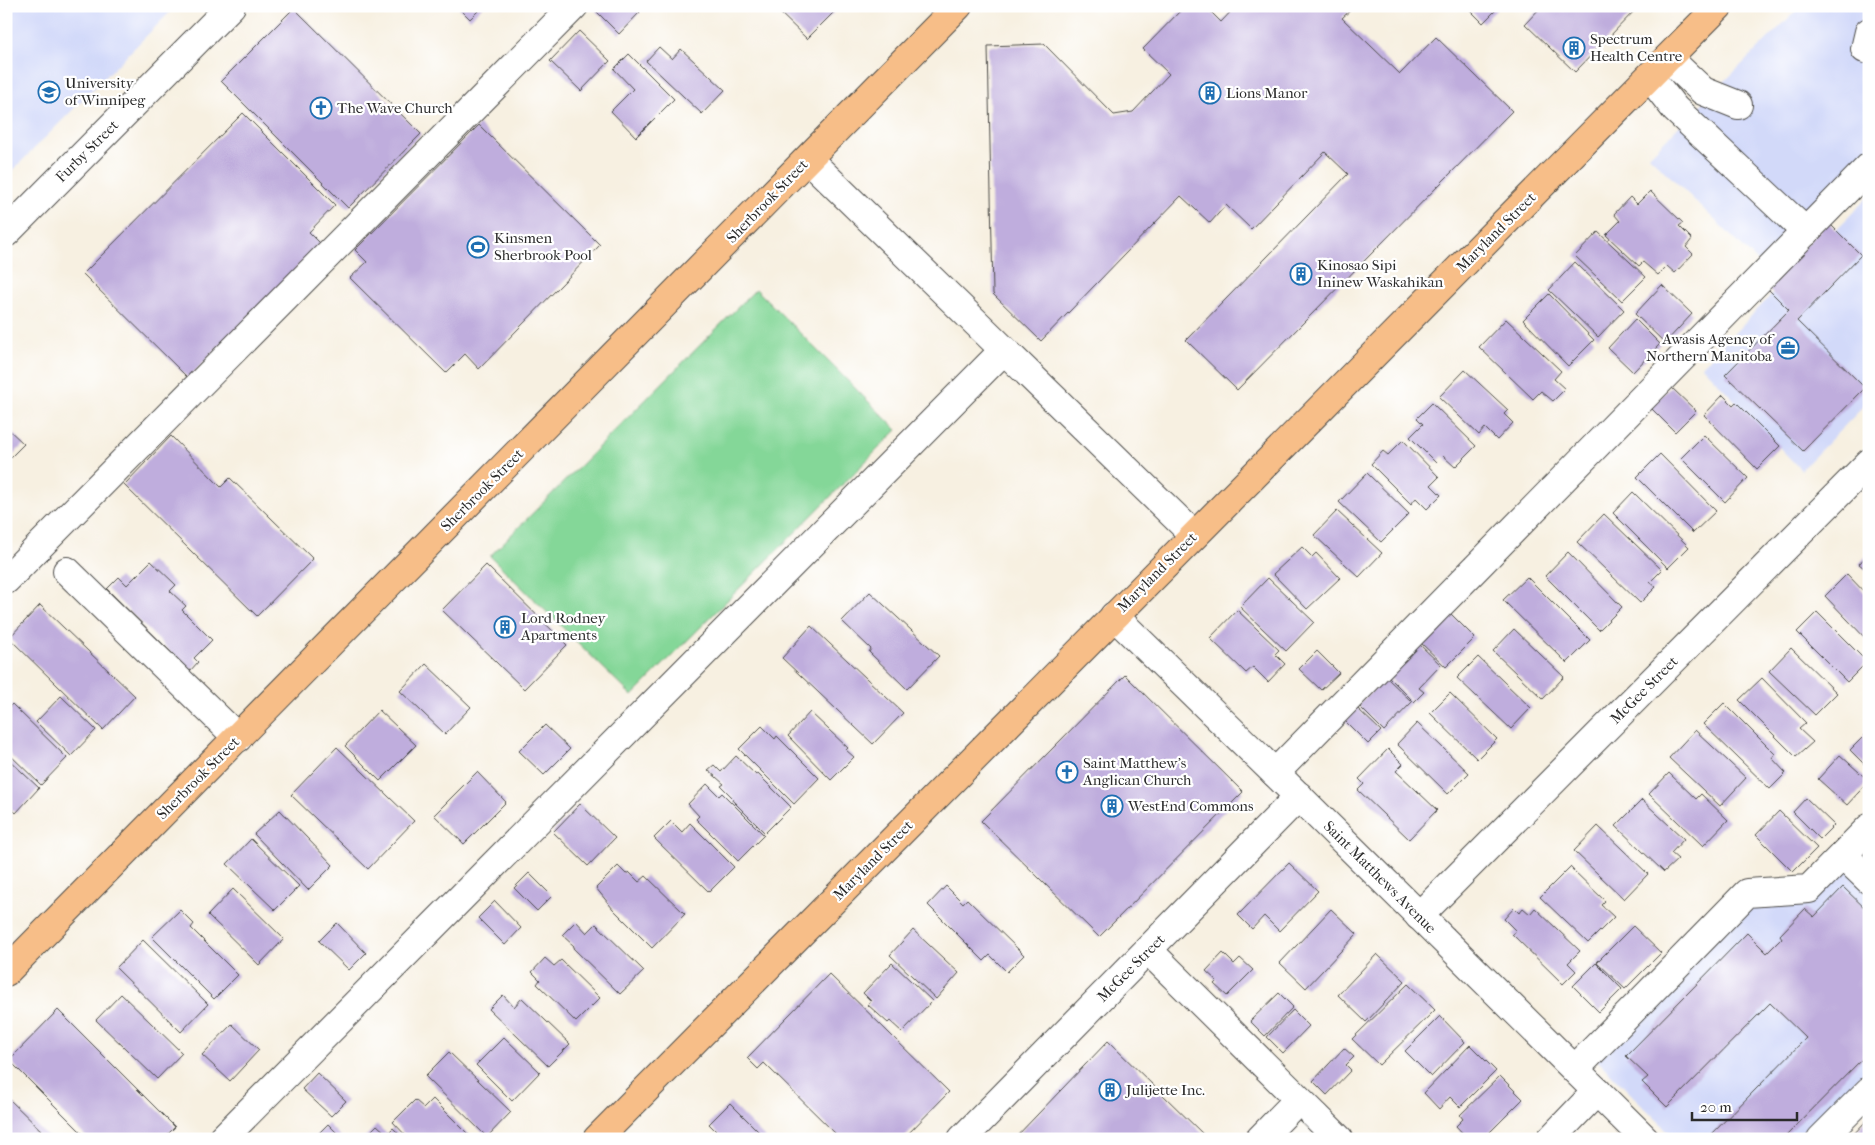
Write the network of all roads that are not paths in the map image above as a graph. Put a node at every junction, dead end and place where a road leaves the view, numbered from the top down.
1 (231, 6) edge
2 (574, 6) edge
3 (1719, 6) edge
4 (949, 9) edge
5 (1668, 58) junction
6 (1650, 78) junction
7 (1738, 105) dead end
8 (808, 159) junction
9 (1869, 167) edge
10 (1806, 232) junction
11 (6, 233) edge
12 (1004, 350) junction
13 (1869, 463) edge
14 (1194, 535) junction
15 (67, 571) dead end
16 (6, 580) edge
17 (1114, 616) junction
18 (238, 738) junction
19 (1275, 773) junction
20 (1299, 796) junction
21 (1869, 828) edge
22 (1843, 854) junction
23 (1869, 880) edge
24 (1420, 916) junction
25 (1148, 950) junction
26 (6, 972) edge
27 (1575, 1069) junction
28 (1869, 1091) edge
29 (1597, 1092) junction
30 (1298, 1100) junction
31 (222, 1139) edge
32 (597, 1139) edge
33 (962, 1139) edge
34 (1260, 1139) edge
35 (1339, 1139) edge
36 (1551, 1139) edge
37 (1644, 1139) edge
38 (1821, 1139) edge

1 - 11 street, Furby Street
2 - 16 street
3 - 5 main road, Maryland Street
4 - 8 main road, Sherbrook Street
5 - 6 main road, Maryland Street
5 - 7 street
6 - 10 street
6 - 14 main road, Maryland Street
8 - 12 street
8 - 18 main road, Sherbrook Street
9 - 10 street
10 - 19 street
12 - 14 street
12 - 31 street
13 - 24 street, McGee Street
14 - 17 main road, Maryland Street
15 - 18 street
17 - 19 street, Saint Matthews Avenue
17 - 32 main road, Maryland Street
18 - 26 main road, Sherbrook Street
19 - 20 street, Saint Matthews Avenue
20 - 24 street, Saint Matthews Avenue
20 - 25 street, McGee Street
21 - 22 street
22 - 23 street
22 - 27 street
24 - 27 street, Saint Matthews Avenue
25 - 30 street
25 - 33 street, McGee Street
27 - 29 street, Saint Matthews Avenue
28 - 38 street
29 - 36 street
29 - 37 street, Saint Matthews Avenue
30 - 34 street
30 - 35 street

